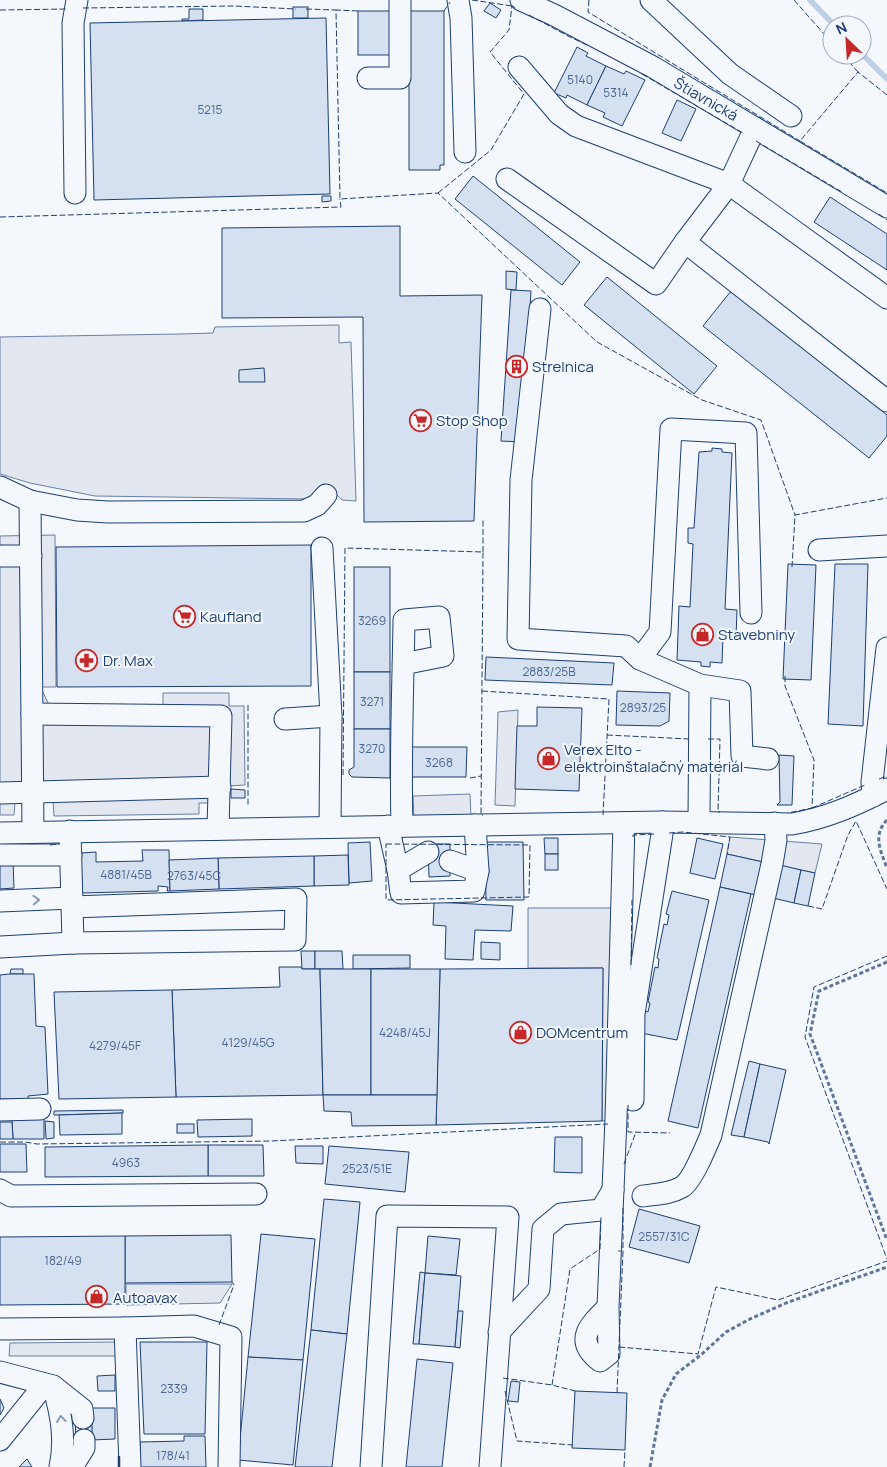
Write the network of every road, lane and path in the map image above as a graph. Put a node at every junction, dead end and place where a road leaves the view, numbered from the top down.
1 (77, 0) edge
2 (400, 0) edge
3 (458, 0) edge
4 (521, 0) edge
5 (651, 0) edge
6 (520, 67) dead end
7 (368, 78) dead end
8 (791, 116) dead end
9 (755, 128) junction
10 (465, 152) dead end
11 (506, 180) dead end
12 (729, 184) junction
13 (75, 193) dead end
14 (887, 207) edge
15 (685, 242) junction
16 (887, 298) edge
17 (540, 308) dead end
18 (887, 401) edge
19 (0, 487) edge
20 (326, 496) dead end
21 (30, 501) junction
22 (0, 504) edge
23 (887, 546) edge
24 (322, 548) dead end
25 (819, 550) dead end
26 (0, 556) edge
27 (31, 556) junction
28 (751, 613) dead end
29 (887, 648) edge
30 (640, 659) junction
31 (403, 664) dead end
32 (700, 685) junction
33 (32, 714) junction
34 (332, 716) junction
35 (285, 719) dead end
36 (768, 759) dead end
37 (220, 786) junction
38 (33, 792) junction
39 (880, 792) edge
40 (0, 793) edge
41 (887, 820) edge
42 (624, 822) junction
43 (662, 822) junction
44 (699, 822) junction
45 (775, 823) junction
46 (475, 825) junction
47 (395, 826) junction
48 (330, 827) junction
49 (218, 829) junction
50 (70, 831) junction
51 (0, 832) edge
52 (33, 832) junction
53 (428, 852) dead end
54 (0, 855) edge
55 (71, 855) junction
56 (450, 861) dead end
57 (887, 868) edge
58 (398, 870) junction
59 (478, 871) junction
60 (0, 901) edge
61 (72, 902) junction
62 (73, 943) junction
63 (0, 946) edge
64 (887, 962) edge
65 (633, 1100) dead end
66 (40, 1109) dead end
67 (0, 1110) edge
68 (0, 1190) edge
69 (613, 1190) junction
70 (256, 1194) dead end
71 (643, 1196) dead end
72 (887, 1240) edge
73 (887, 1267) edge
74 (608, 1308) dead end
75 (0, 1328) edge
76 (124, 1328) junction
77 (500, 1332) junction
78 (2, 1374) edge
79 (49, 1385) junction
80 (82, 1418) dead end
81 (0, 1440) edge
82 (84, 1440) dead end
83 (60, 1467) edge
84 (72, 1467) edge
85 (130, 1467) edge
86 (229, 1467) edge
87 (371, 1467) edge
88 (490, 1467) edge
89 (650, 1467) edge

1 - 13 street
2 - 7 street
3 - 10 street
4 - 9 street, Štiavnická
5 - 8 street
6 - 12 street
9 - 12 street
9 - 14 street, Štiavnická
11 - 15 street
12 - 15 street
12 - 16 street
15 - 18 street
17 - 30 street
19 - 21 street
20 - 21 street
21 - 22 street
21 - 27 street
23 - 25 street
24 - 34 street
26 - 27 street
27 - 33 street
28 - 30 street
29 - 39 street
30 - 32 street
31 - 47 street
32 - 36 street
32 - 44 street
33 - 37 street
33 - 38 street
34 - 35 street
34 - 48 street
37 - 38 street
37 - 49 street
38 - 40 street
38 - 52 street
39 - 45 street
41 - 57 path
42 - 43 street
42 - 46 street
42 - 69 street
43 - 44 street
43 - 65 street
44 - 45 street
45 - 71 street
46 - 47 street
46 - 59 street
47 - 48 street
47 - 58 street
48 - 49 street
49 - 50 street
50 - 52 street
50 - 55 street
51 - 52 street
53 - 58 street
54 - 55 street
55 - 61 street
56 - 59 street
58 - 59 street
60 -> 61 street
61 - 62 street
61 - 62 street
62 - 63 street
64 - 72 path
66 - 67 street
68 - 70 street
69 - 74 street
69 - 77 street
73 - 89 path
75 - 76 street
76 - 85 street
76 - 86 street
77 - 87 street
77 - 88 street
78 - 79 street
79 - 80 street
79 - 81 street
83 -> 79 street
82 - 84 street

